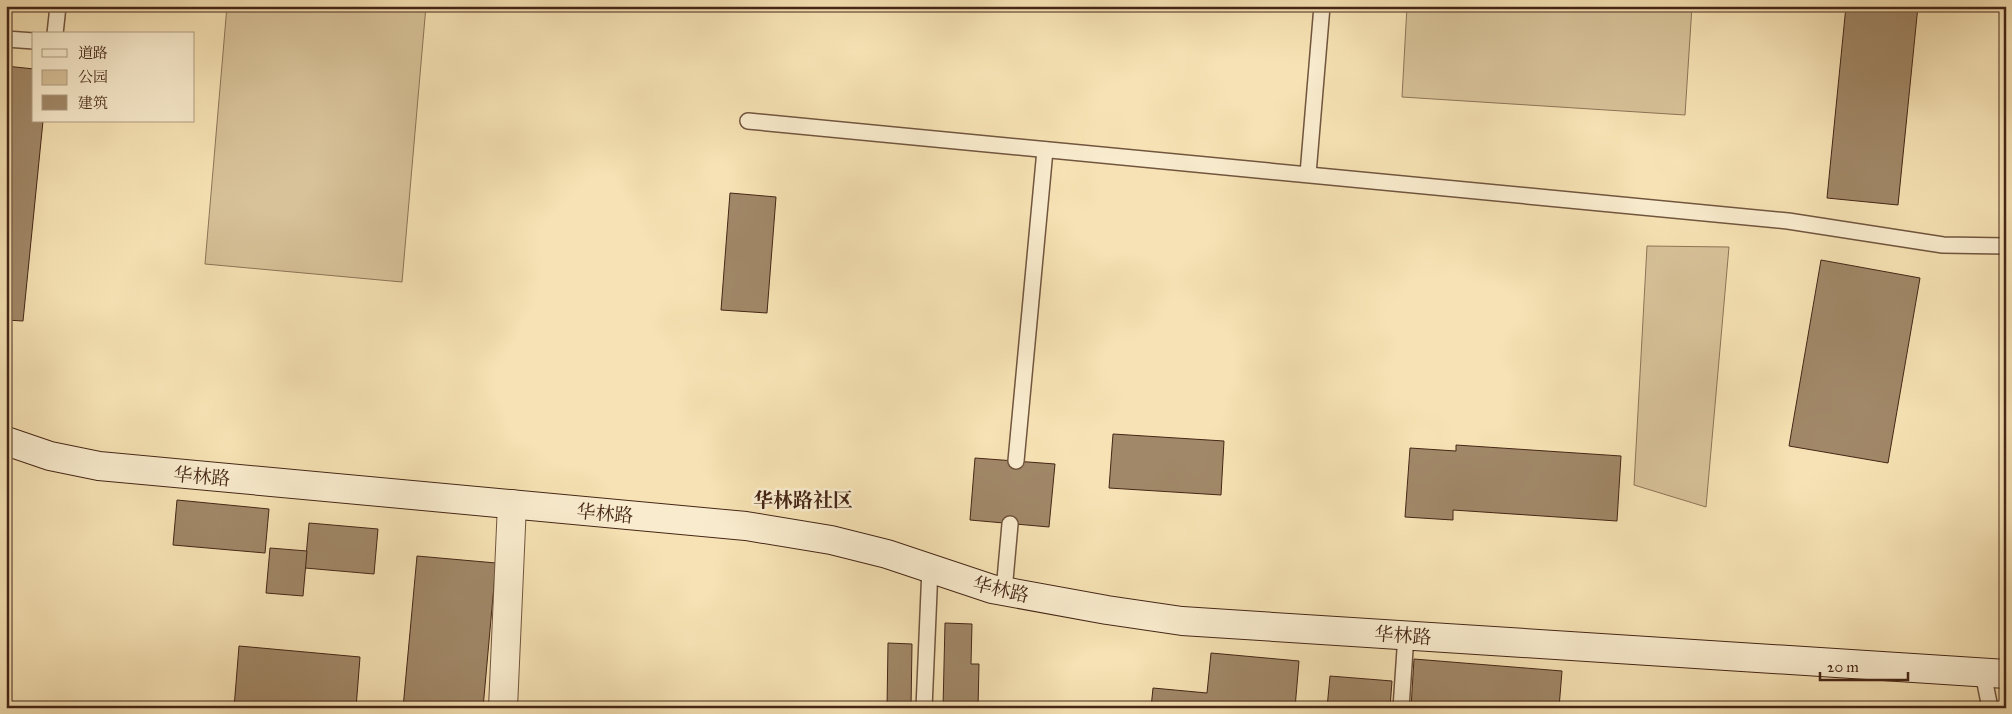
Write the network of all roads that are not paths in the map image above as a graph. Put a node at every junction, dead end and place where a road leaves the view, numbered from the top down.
1 (58, 6) edge
2 (1322, 6) edge
3 (55, 32) edge
4 (6, 39) edge
5 (32, 41) edge
6 (748, 121) dead end
7 (1045, 150) junction
8 (1308, 174) junction
9 (2006, 246) edge
10 (6, 441) edge
11 (1016, 461) dead end
12 (512, 504) junction
13 (1010, 524) dead end
14 (930, 568) junction
15 (1004, 591) junction
16 (1406, 635) junction
17 (1994, 673) edge
18 (504, 708) edge
19 (924, 708) edge
20 (1401, 708) edge
21 (1990, 708) edge

1 - 3 lane
2 - 8 lane
4 - 5 lane
6 - 7 lane
7 - 8 lane
7 - 11 lane
8 - 9 lane
10 - 12 street, 华林路
12 - 14 street, 华林路
12 - 18 street
13 - 15 lane
14 - 15 street, 华林路
14 - 19 lane
15 - 16 street, 华林路
16 - 17 street, 华林路
16 - 20 lane
17 - 21 lane

